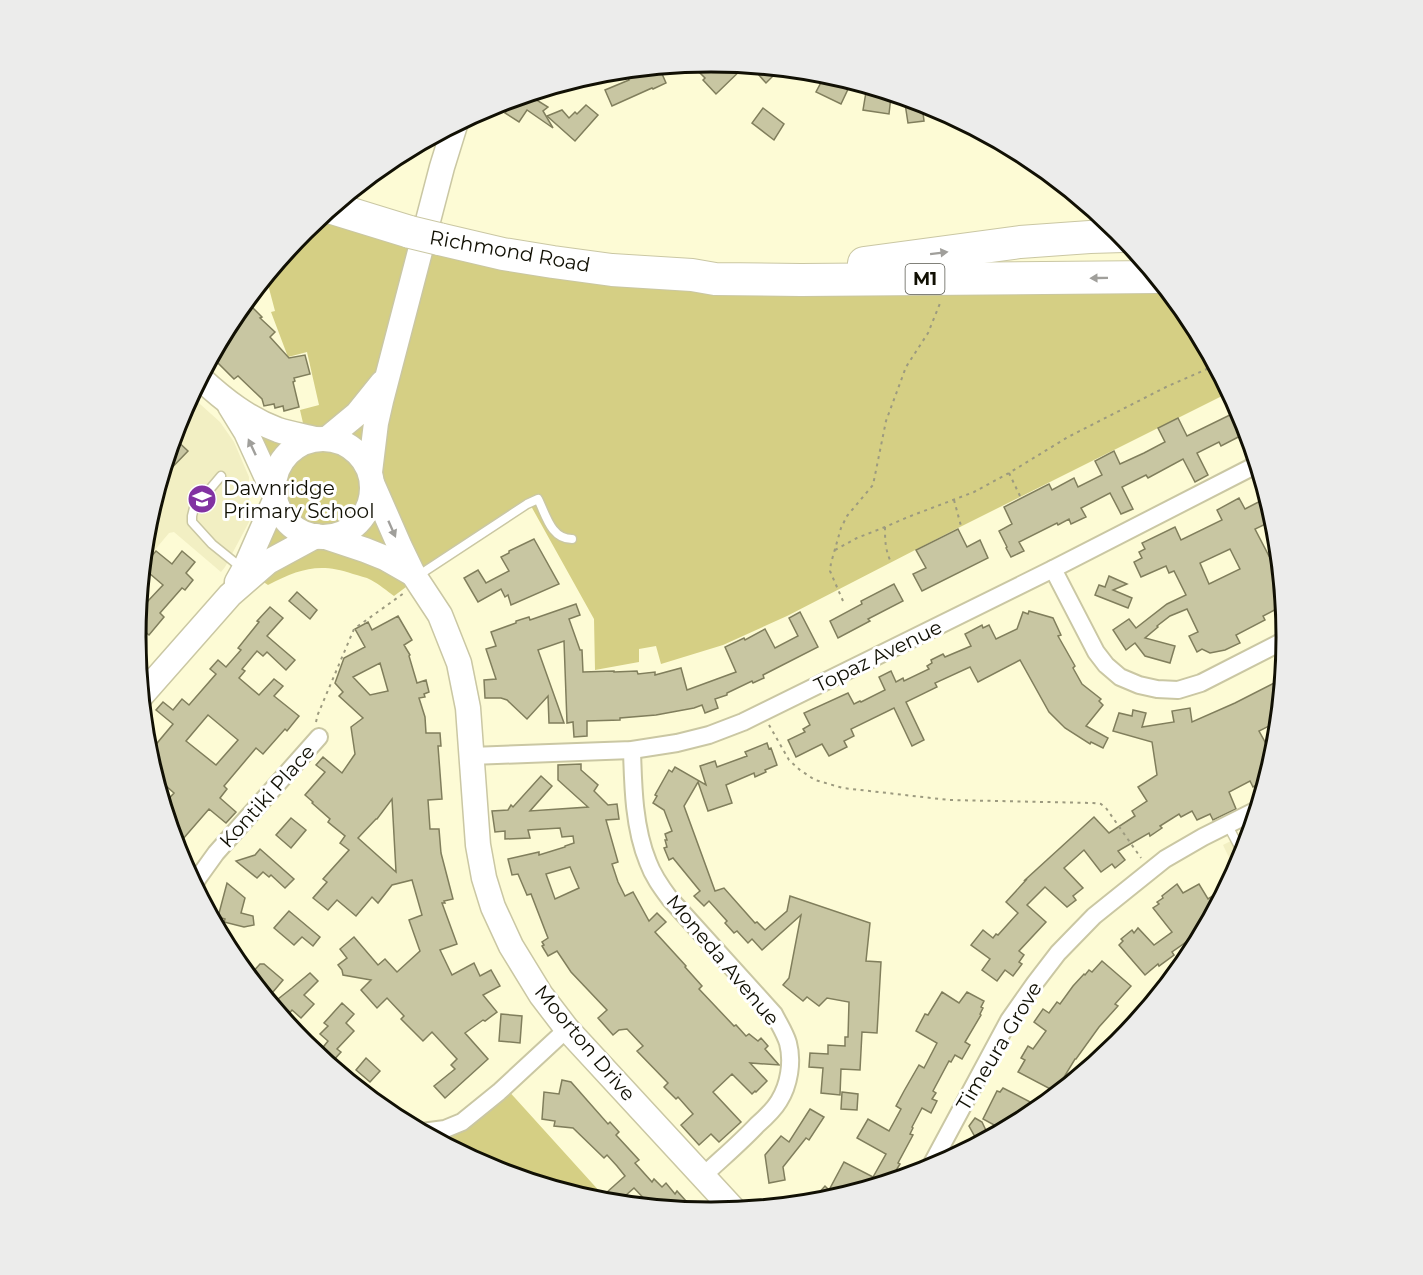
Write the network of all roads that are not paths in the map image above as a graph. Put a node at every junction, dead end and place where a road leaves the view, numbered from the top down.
1 (451, 136) edge
2 (341, 211) edge
3 (1109, 236) edge
4 (692, 275) junction
5 (1147, 277) edge
6 (387, 377) junction
7 (206, 383) edge
8 (229, 404) junction
9 (322, 438) junction
10 (1251, 468) edge
11 (221, 476) dead end
12 (371, 477) junction
13 (274, 496) junction
14 (321, 537) junction
15 (572, 538) dead end
16 (244, 569) junction
17 (1053, 569) junction
18 (414, 575) junction
19 (230, 595) junction
20 (1277, 644) edge
21 (148, 688) edge
22 (319, 737) road end
23 (632, 750) junction
24 (471, 756) junction
25 (1249, 814) edge
26 (1227, 824) junction
27 (1238, 844) edge
28 (199, 877) edge
29 (567, 1029) junction
30 (436, 1131) edge
31 (936, 1157) edge
32 (703, 1176) junction
33 (727, 1203) edge

1 - 6 street
2 - 4 highway, Richmond Road / M1
4 -> 3 highway, M1
5 -> 4 highway, M1
6 - 9 street
6 - 12 street
7 - 8 street
8 - 9 street
13 -> 8 street
9 - 12 street
9 - 13 street
10 - 17 street, Topaz Avenue
11 - 16 lane
12 - 14 street
12 -> 18 street, Moorton Drive
13 - 14 street
13 - 16 street
14 - 18 street, Moorton Drive
14 - 19 street
15 - 18 lane
16 - 19 street
17 - 20 street
17 - 23 street, Topaz Avenue
18 - 24 street, Moorton Drive
19 - 21 street
22 - 28 street, Kontiki Place
23 - 24 street, Topaz Avenue
23 - 32 street, Moneda Avenue
24 - 29 street, Moorton Drive
25 - 26 street, Timeura Grove
26 - 27 lane
26 - 31 street, Timeura Grove
29 - 30 street
29 - 32 street, Moorton Drive
32 - 33 street, Moorton Drive

